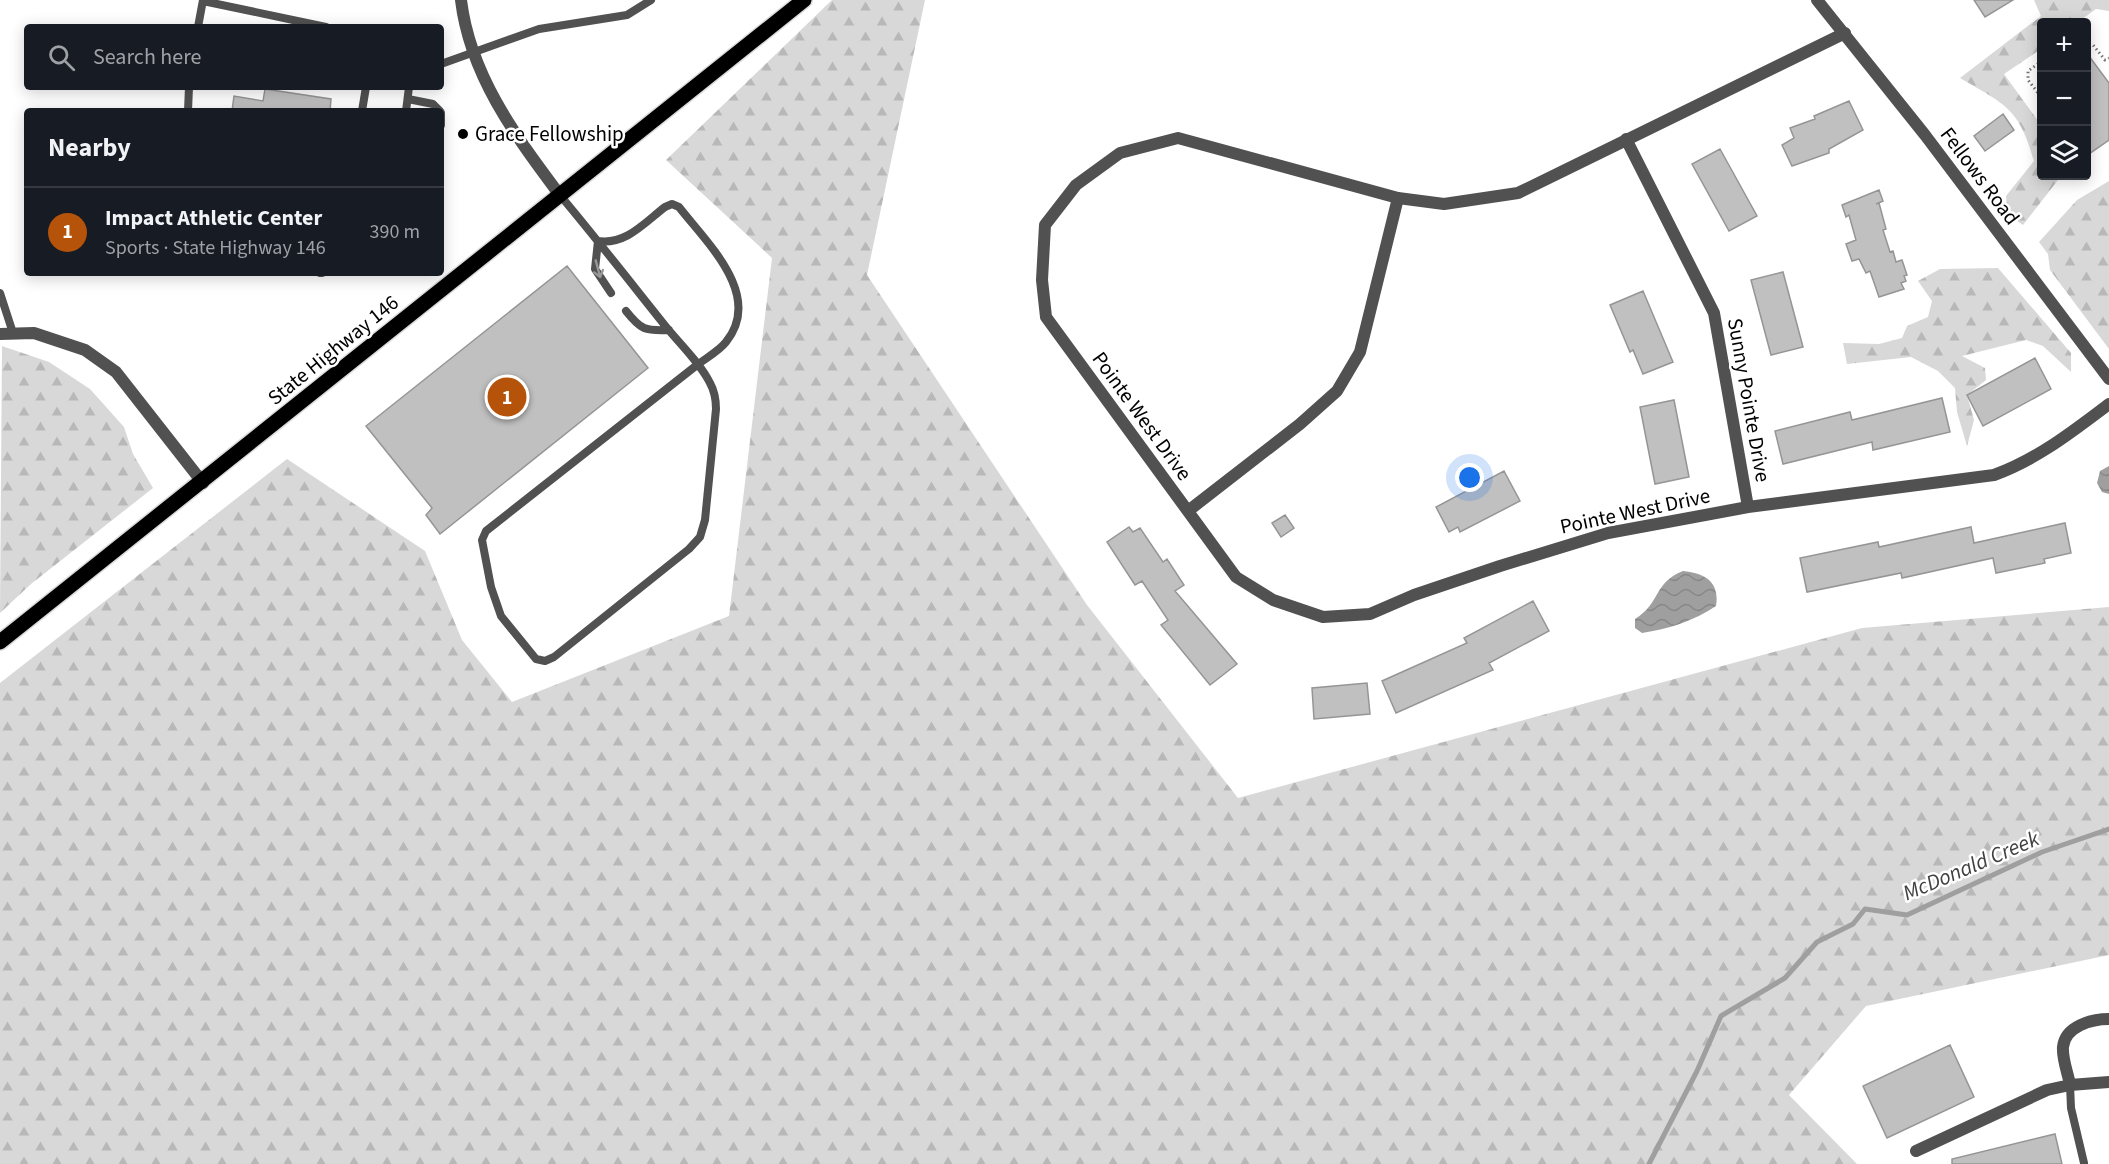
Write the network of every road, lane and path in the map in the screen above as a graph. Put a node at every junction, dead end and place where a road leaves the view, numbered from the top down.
1 (203, 0) edge
2 (461, 0) edge
3 (651, 0) edge
4 (804, 0) edge
5 (1817, 0) edge
6 (199, 24) edge
7 (312, 24) edge
8 (1845, 33) junction
9 (2091, 45) edge
10 (473, 51) junction
11 (2109, 58) edge
12 (444, 63) edge
13 (2037, 65) edge
14 (189, 90) edge
15 (366, 90) edge
16 (409, 90) edge
17 (2037, 92) edge
18 (408, 99) junction
19 (188, 108) edge
20 (362, 108) edge
21 (406, 108) edge
22 (436, 108) edge
23 (1626, 139) junction
24 (559, 194) junction
25 (1398, 198) junction
26 (598, 241) junction
27 (0, 293) edge
28 (611, 293) dead end
29 (626, 311) dead end
30 (669, 330) junction
31 (13, 333) junction
32 (0, 334) edge
33 (697, 365) junction
34 (2109, 378) edge
35 (2109, 404) edge
36 (203, 483) junction
37 (1748, 507) junction
38 (1188, 511) junction
39 (0, 642) edge
40 (2109, 1019) edge
41 (2109, 1082) edge
42 (2070, 1085) junction
43 (1916, 1151) dead end
44 (2084, 1163) edge

1 - 6 lane
1 - 7 lane
2 - 10 street
3 - 10 lane
4 - 24 main road, State Highway 146
5 - 8 street, Fellows Road
8 - 23 street, Pointe West Drive
8 - 34 street, Fellows Road
9 - 11 path
10 - 12 lane
10 - 24 street
13 - 17 path
14 - 19 lane
15 - 20 lane
16 - 18 lane
18 - 21 lane
18 - 22 lane
23 - 25 street, Pointe West Drive
23 - 37 street, Sunny Pointe Drive
24 - 26 lane
24 - 36 main road, State Highway 146
25 - 38 street
25 - 38 street, Pointe West Drive
26 -> 28 lane
26 - 30 lane
26 - 33 lane
27 - 31 lane
29 - 30 lane
30 - 33 lane
31 - 32 street
31 - 36 street
33 - 33 lane
35 - 37 street, Pointe West Drive
36 - 39 main road, State Highway 146
37 - 38 street, Pointe West Drive
40 - 42 street
41 - 42 street
42 - 43 street
42 - 44 lane

